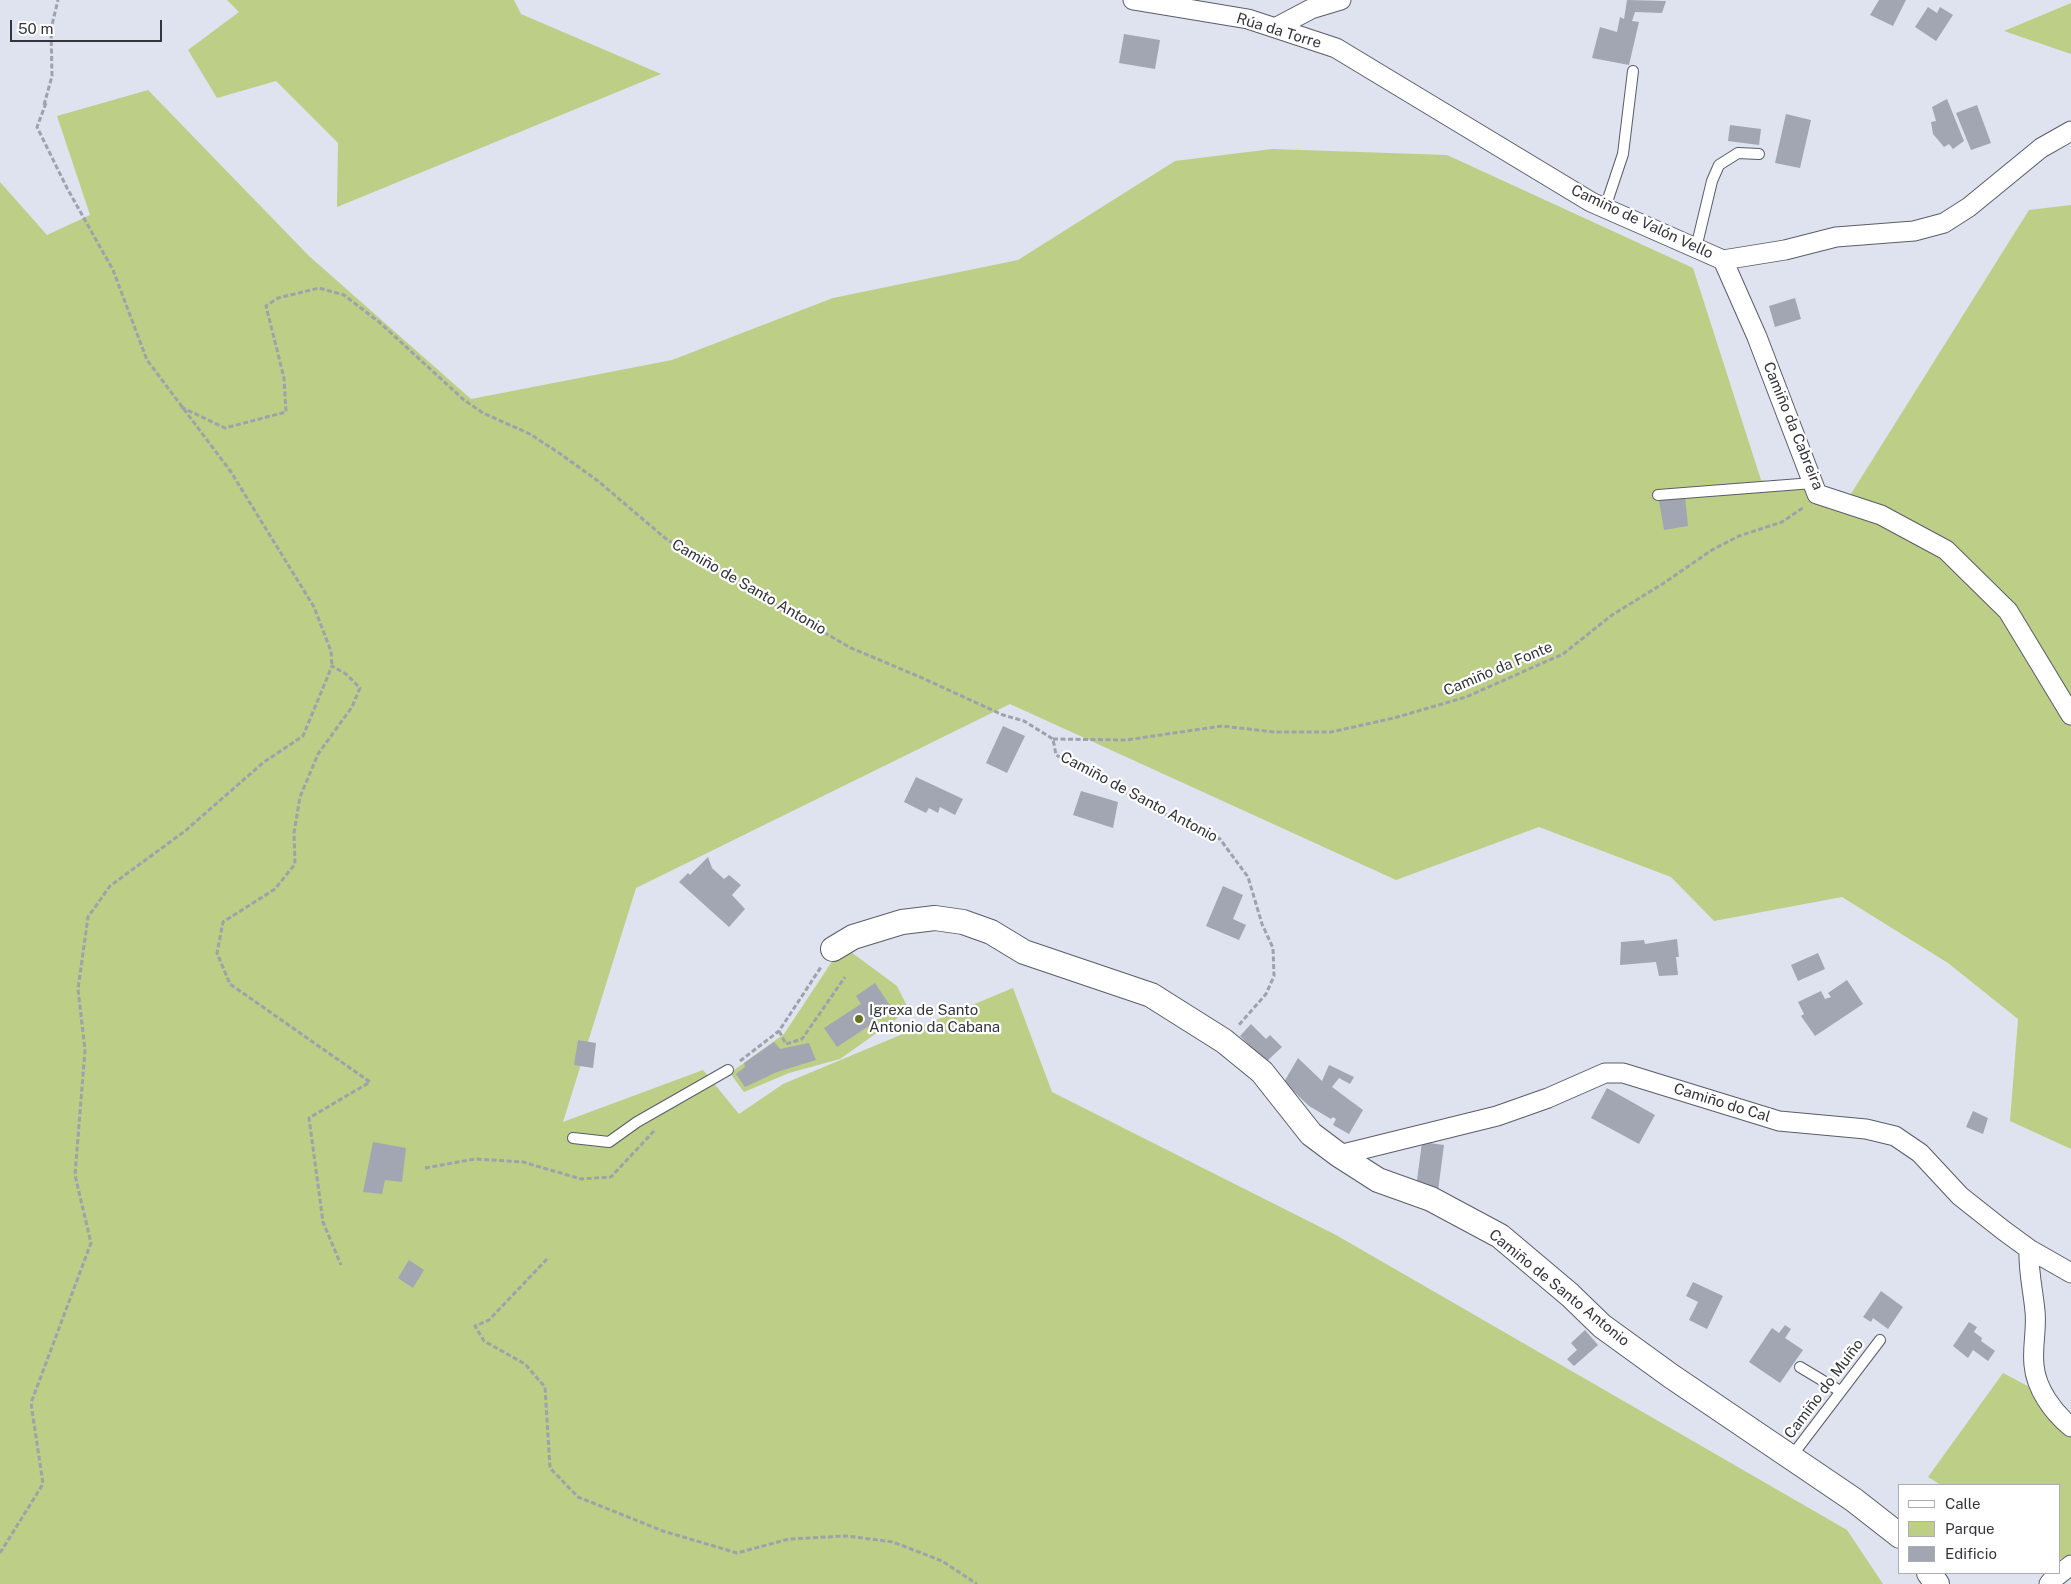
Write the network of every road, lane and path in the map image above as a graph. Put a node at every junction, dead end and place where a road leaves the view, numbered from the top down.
1 (58, 0) edge
2 (1133, 0) edge
3 (1340, 0) edge
4 (1275, 28) junction
5 (1336, 48) joint
6 (1633, 71) dead end
7 (46, 103) dead end
8 (42, 114) junction
9 (2071, 131) edge
10 (1758, 154) dead end
11 (1605, 208) junction
12 (1696, 248) junction
13 (1723, 260) junction
14 (181, 407) junction
15 (1815, 489) junction
16 (1658, 496) dead end
17 (332, 666) junction
18 (2071, 715) edge
19 (1053, 739) junction
20 (833, 950) joint
21 (845, 977) dead end
22 (1224, 1041) junction
23 (728, 1070) dead end
24 (573, 1138) dead end
25 (1339, 1155) junction
26 (2029, 1249) junction
27 (548, 1258) dead end
28 (341, 1264) dead end
29 (2071, 1273) edge
30 (1880, 1340) dead end
31 (1800, 1367) dead end
32 (1840, 1392) junction
33 (2071, 1427) edge
34 (1790, 1457) junction
35 (1898, 1534) edge
36 (0, 1553) edge
37 (2071, 1565) edge
38 (2061, 1573) edge
39 (2059, 1574) edge
40 (977, 1584) edge
41 (2049, 1584) edge

1 - 8 path
2 - 4 street, Rúa da Torre
3 - 4 street
4 - 5 street, Rúa da Torre
5 - 11 street, Camiño de Valón Vello
6 - 11 lane
7 - 8 path
8 - 14 path
9 - 13 street, Camiño de Valón Vello
10 - 12 lane
11 - 12 street, Camiño de Valón Vello
12 - 13 street, Camiño de Valón Vello
13 - 15 street, Camiño da Cabreira
14 - 17 path
14 - 19 path, Camiño de Santo Antonio
15 - 16 lane
15 - 18 street, Camiño da Cabreira
15 - 19 path, Camiño da Fonte
17 - 28 path
17 - 36 path
19 - 22 path, Camiño de Santo Antonio
20 - 21 path
20 - 22 street, Camiño de Santo Antonio
22 - 25 street, Camiño de Santo Antonio
23 - 24 lane
25 - 26 street, Camiño do Cal
25 - 34 street, Camiño de Santo Antonio
26 - 29 street, Camiño do Cal
26 - 33 street
27 - 40 path
30 - 32 lane, Camiño do Muíño
31 - 32 lane
32 - 34 lane, Camiño do Muíño
34 - 35 street, Camiño de Santo Antonio
37 - 38 street
39 - 41 street

